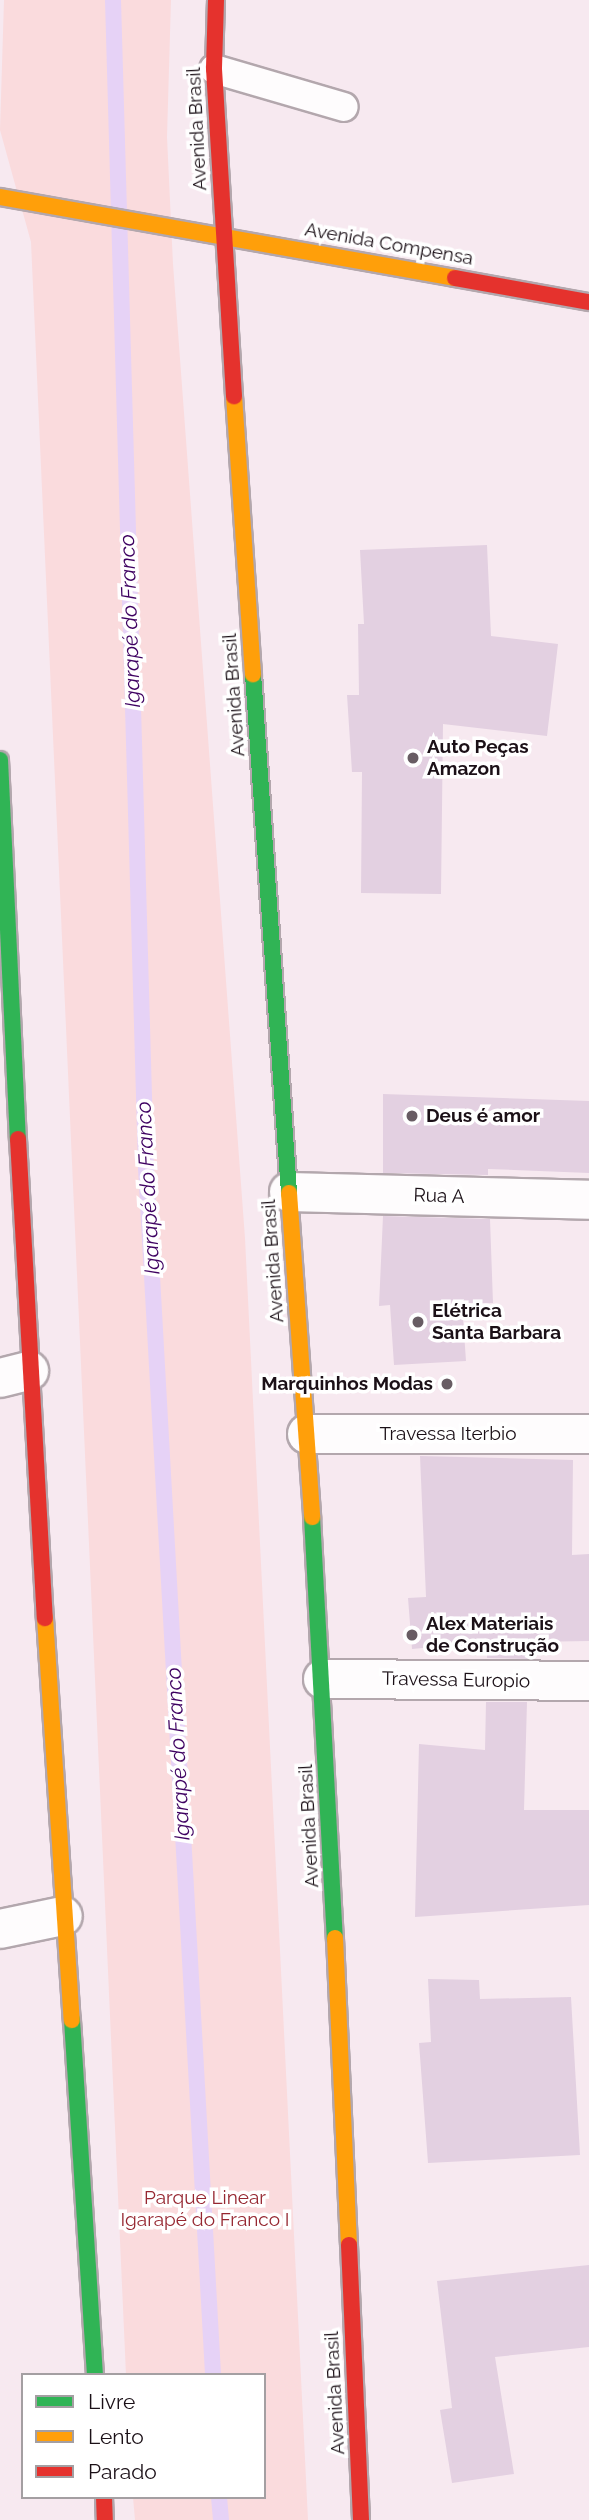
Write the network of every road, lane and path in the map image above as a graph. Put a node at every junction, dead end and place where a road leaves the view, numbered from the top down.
1 (216, 0) edge
2 (214, 69) junction
3 (344, 107) dead end
4 (0, 197) edge
5 (224, 237) junction
6 (589, 302) edge
7 (0, 760) edge
8 (7, 1086) edge
9 (289, 1192) junction
10 (589, 1200) edge
11 (14, 1374) edge
12 (307, 1434) junction
13 (589, 1434) edge
14 (323, 1679) junction
15 (589, 1681) edge
16 (63, 1916) junction
17 (0, 1929) edge
18 (95, 2373) edge
19 (104, 2499) edge
20 (105, 2520) edge
21 (361, 2520) edge

1 - 2 main road, Avenida Brasil
2 - 3 lane
2 - 5 main road, Avenida Brasil
4 - 5 main road, Avenida Compensa
5 - 6 main road, Avenida Compensa
5 - 9 main road, Avenida Brasil
7 - 8 main road
8 - 11 main road
9 - 10 street, Rua A
9 - 12 main road, Avenida Brasil
11 - 16 main road
12 - 13 street, Travessa Iterbio
12 - 14 main road, Avenida Brasil
14 - 15 street, Travessa Europio
14 - 21 main road, Avenida Brasil
16 - 17 street
16 - 18 main road
19 - 20 main road

